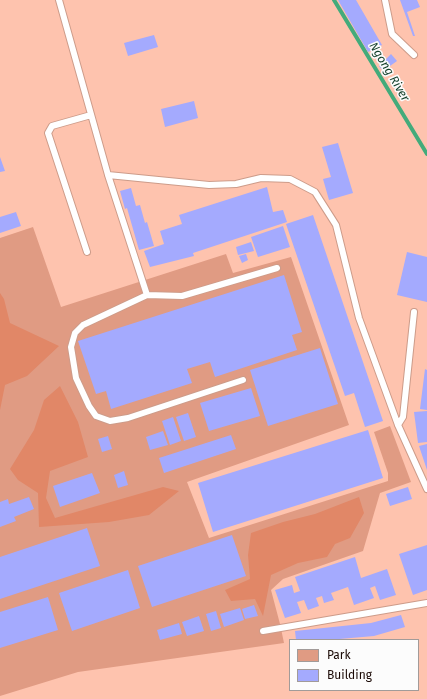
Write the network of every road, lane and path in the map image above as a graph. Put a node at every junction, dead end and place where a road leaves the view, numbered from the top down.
1 (59, 0) edge
2 (385, 0) edge
3 (414, 55) dead end
4 (91, 115) junction
5 (108, 175) junction
6 (87, 252) dead end
7 (277, 268) dead end
8 (147, 295) junction
9 (414, 312) dead end
10 (243, 380) dead end
11 (398, 425) junction
12 (427, 489) edge
13 (427, 604) edge
14 (263, 631) dead end

1 - 4 lane
2 - 3 lane
4 - 5 lane
4 - 6 lane
5 - 8 lane
5 - 11 lane
7 - 8 lane
8 - 10 lane
9 - 11 lane
11 - 12 lane
13 - 14 lane

